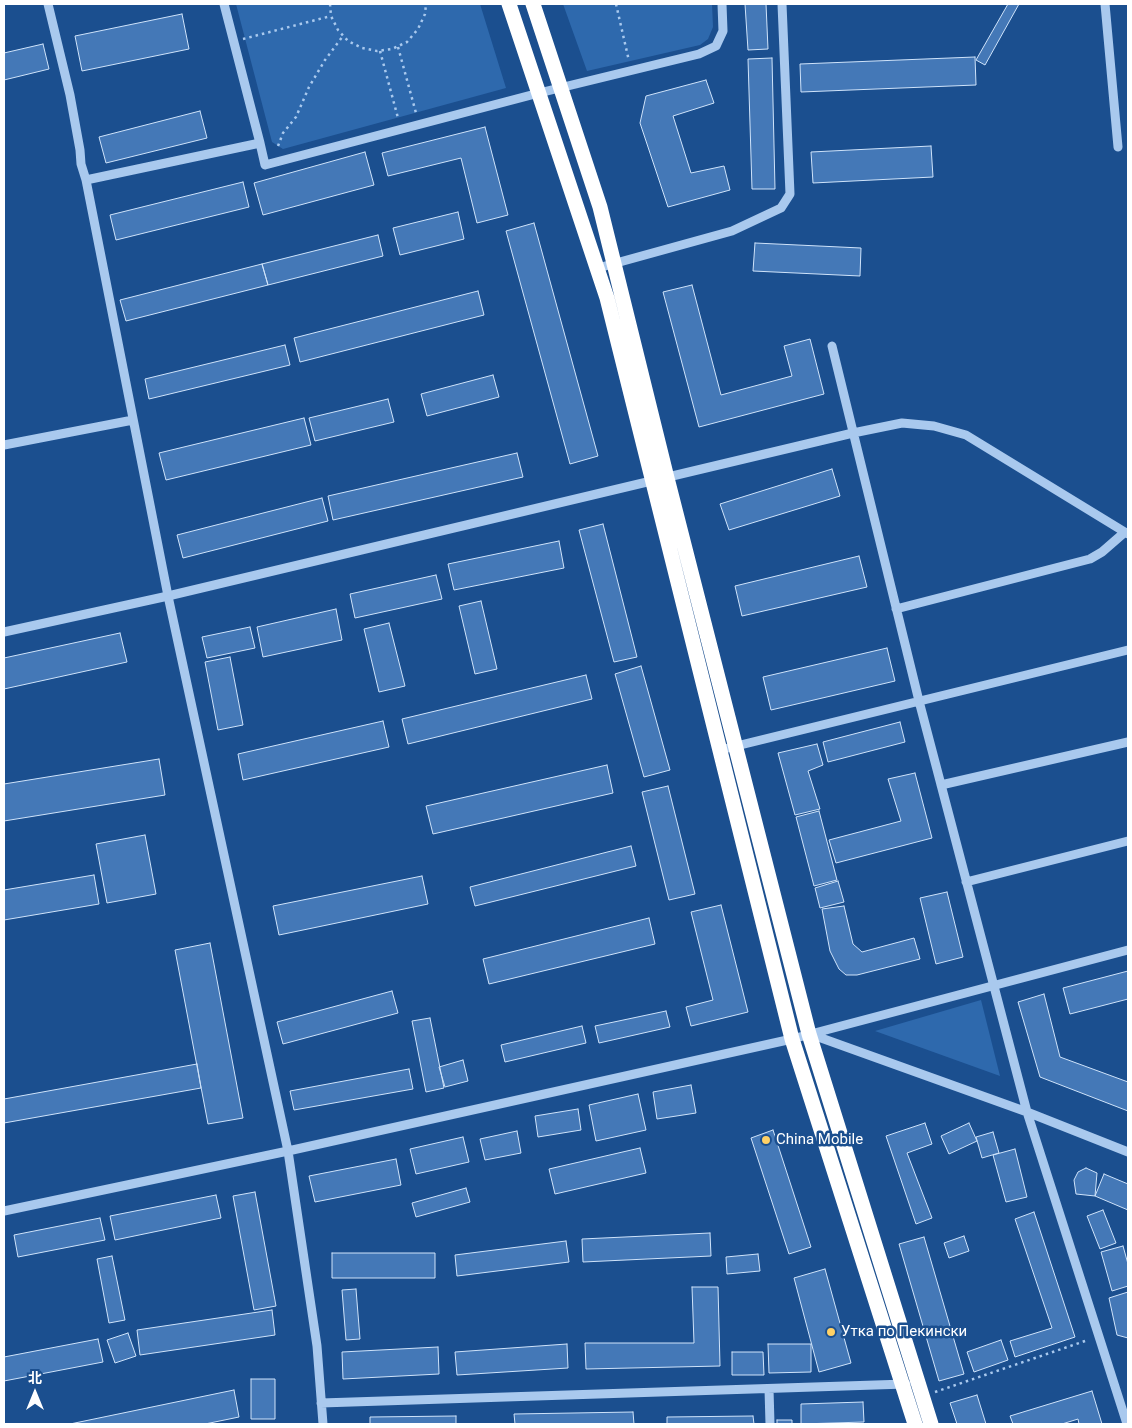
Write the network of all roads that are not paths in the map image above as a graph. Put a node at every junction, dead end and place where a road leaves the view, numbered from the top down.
1 (48, 4) edge
2 (224, 4) edge
3 (509, 4) edge
4 (534, 4) edge
5 (722, 4) edge
6 (782, 4) edge
7 (1105, 4) edge
8 (561, 88) junction
9 (539, 93) junction
10 (260, 143) junction
11 (1118, 147) dead end
12 (86, 180) junction
13 (615, 263) junction
14 (598, 268) junction
15 (832, 346) dead end
16 (133, 420) junction
17 (853, 433) junction
18 (4, 445) edge
19 (660, 480) junction
20 (1126, 533) edge
21 (168, 596) junction
22 (896, 609) junction
23 (4, 632) edge
24 (1128, 650) edge
25 (919, 701) junction
26 (1128, 742) edge
27 (735, 746) junction
28 (720, 750) junction
29 (941, 785) junction
30 (1128, 841) edge
31 (966, 882) junction
32 (1128, 950) edge
33 (993, 985) junction
34 (809, 1034) junction
35 (792, 1038) junction
36 (1028, 1112) junction
37 (288, 1151) junction
38 (1128, 1152) edge
39 (4, 1211) edge
40 (910, 1383) junction
41 (769, 1388) junction
42 (322, 1403) junction
43 (1126, 1413) edge
44 (323, 1424) edge
45 (770, 1424) edge
46 (915, 1424) edge
47 (930, 1424) edge
48 (1127, 1424) edge

1 - 12 street
2 - 10 street
3 - 9 highway
4 - 8 highway
5 - 8 street
6 - 13 street
7 - 11 street
8 - 9 street
8 - 13 highway
9 - 10 street
9 - 14 highway
10 - 12 street
12 - 16 street
13 - 14 street
13 - 19 highway
14 - 19 highway
15 - 17 street
16 - 18 street
16 - 21 street
17 - 19 street
17 - 20 street
17 - 22 street
19 - 21 street
19 - 27 highway
19 - 28 highway
20 - 22 street
21 - 23 street
21 - 37 street
22 - 25 street
24 - 25 street
25 - 27 street
25 - 29 street
26 - 29 street
27 - 28 street
27 - 34 highway
28 - 35 highway
29 - 31 street
30 - 31 street
31 - 33 street
32 - 33 street
33 - 34 street
33 - 36 street
34 - 35 street
34 - 36 street
34 - 40 highway
35 - 37 street
35 - 40 highway
36 - 38 street
36 - 43 street
37 - 39 street
37 - 42 street
40 - 41 street
40 - 46 highway
40 - 47 highway
41 - 42 street
41 - 45 street
42 - 44 street
43 - 48 street

